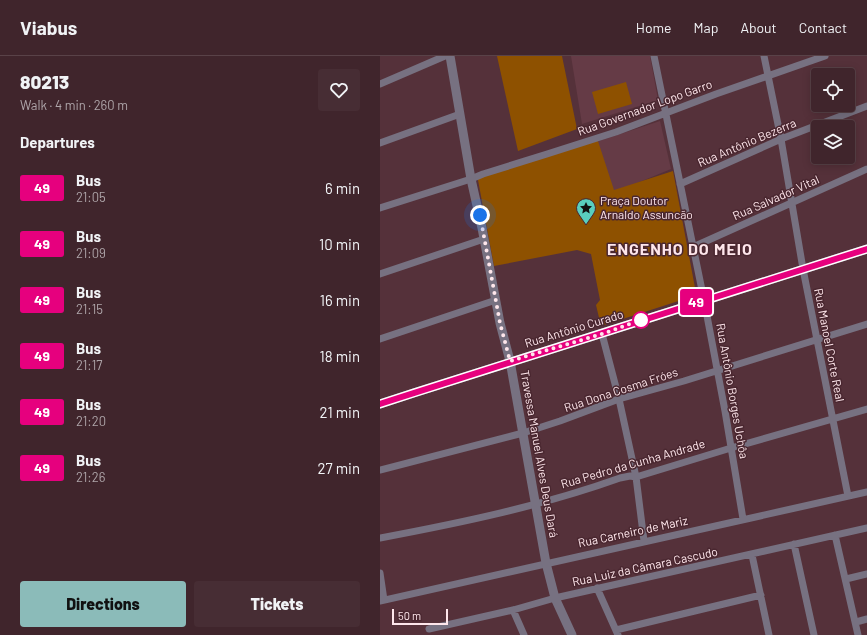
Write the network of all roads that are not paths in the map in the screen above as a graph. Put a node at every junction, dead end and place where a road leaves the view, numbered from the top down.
1 (445, 56) edge
2 (450, 56) edge
3 (654, 56) edge
4 (764, 56) edge
5 (825, 56) edge
6 (768, 76) junction
7 (380, 84) edge
8 (867, 106) edge
9 (665, 113) junction
10 (460, 114) junction
11 (781, 139) junction
12 (380, 143) edge
13 (867, 169) edge
14 (471, 178) junction
15 (680, 184) junction
16 (792, 203) junction
17 (380, 208) edge
18 (484, 239) junction
19 (693, 247) junction
20 (867, 249) edge
21 (803, 269) junction
22 (380, 274) edge
23 (496, 300) junction
24 (704, 300) junction
25 (867, 324) edge
26 (602, 334) junction
27 (380, 339) edge
28 (817, 340) junction
29 (510, 361) junction
30 (717, 370) junction
31 (619, 399) junction
32 (380, 404) edge
33 (867, 409) edge
34 (833, 419) junction
35 (523, 433) junction
36 (731, 448) junction
37 (380, 470) edge
38 (636, 477) junction
39 (867, 492) edge
40 (848, 496) junction
41 (536, 504) junction
42 (743, 519) junction
43 (867, 528) edge
44 (835, 535) junction
45 (380, 538) edge
46 (644, 541) junction
47 (794, 544) junction
48 (752, 555) junction
49 (546, 563) junction
50 (380, 574) edge
51 (867, 574) edge
52 (846, 579) junction
53 (597, 588) junction
54 (761, 596) junction
55 (555, 598) junction
56 (382, 600) edge
57 (513, 610) junction
58 (867, 619) edge
59 (856, 622) junction
60 (429, 629) dead end
61 (617, 633) edge
62 (524, 635) edge
63 (572, 635) edge
64 (769, 635) edge
65 (814, 635) edge
66 (858, 635) edge

1 - 7 street
2 - 10 street, Travessa Manuel Alves Deus Dará
3 - 9 street, Rua Antônio Borges Uchôa
4 - 6 street, Rua Manoel Corte Real
5 - 6 street, Rua Governador Lopo Garro
6 - 9 street, Rua Governador Lopo Garro
6 - 11 street, Rua Manoel Corte Real
8 - 11 street, Rua Antônio Bezerra
9 - 14 street, Rua Governador Lopo Garro
9 - 15 street, Rua Antônio Borges Uchôa
10 - 12 street
10 - 14 street, Travessa Manuel Alves Deus Dará
11 - 15 street, Rua Antônio Bezerra
11 - 16 street, Rua Manoel Corte Real
13 - 16 street, Rua Salvador Vital
14 - 17 street, Rua Governador Lopo Garro
14 - 18 street, Travessa Manuel Alves Deus Dará
15 - 19 street, Rua Antônio Borges Uchôa
16 - 19 street, Rua Salvador Vital
16 - 21 street, Rua Manoel Corte Real
18 - 22 street
18 - 23 street, Travessa Manuel Alves Deus Dará
19 - 24 street, Rua Antônio Borges Uchôa
20 - 21 street, Rua Antônio Curado
21 - 24 street, Rua Antônio Curado
21 - 28 street, Rua Manoel Corte Real
23 - 27 street
23 - 29 street, Travessa Manuel Alves Deus Dará
24 - 26 street, Rua Antônio Curado
24 - 30 street, Rua Antônio Borges Uchôa
25 - 28 street, Rua Dona Cosma Fróes
26 - 29 street, Rua Antônio Curado
26 - 31 street
28 - 30 street, Rua Dona Cosma Fróes
28 - 34 street, Rua Manoel Corte Real
29 - 32 street, Rua Antônio Curado
29 - 35 street, Travessa Manuel Alves Deus Dará
30 - 31 street, Rua Dona Cosma Fróes
30 - 36 street, Rua Antônio Borges Uchôa
31 - 35 street, Rua Dona Cosma Fróes
31 - 38 street
33 - 34 street, Rua Pedro da Cunha Andrade
34 - 36 street, Rua Pedro da Cunha Andrade
34 - 40 street, Rua Manoel Corte Real
35 - 37 street, Rua Dona Cosma Fróes
35 - 41 street, Travessa Manuel Alves Deus Dará
36 - 38 street, Rua Pedro da Cunha Andrade
36 - 42 street, Rua Antônio Borges Uchôa
38 - 41 street, Rua Pedro da Cunha Andrade
38 - 46 street
39 - 40 street, Rua Carneiro de Mariz
40 - 42 street, Rua Carneiro de Mariz
41 - 45 street, Rua Pedro da Cunha Andrade
41 - 49 street, Travessa Manuel Alves Deus Dará
42 - 46 street, Rua Carneiro de Mariz
43 - 44 street, Rua Luiz da Câmara Cascudo
44 - 47 street, Rua Luiz da Câmara Cascudo
44 - 52 street
46 - 49 street, Rua Carneiro de Mariz
47 - 48 street, Rua Luiz da Câmara Cascudo
47 - 65 street
48 - 53 street, Rua Luiz da Câmara Cascudo
48 - 54 street
49 - 55 street, Travessa Manuel Alves Deus Dará
49 - 56 street, Rua Carneiro de Mariz
50 - 56 street
51 - 52 street
52 - 59 street
53 - 55 street, Rua Luiz da Câmara Cascudo
53 - 61 street
54 - 61 street
54 - 64 street
55 - 57 street, Rua Luiz da Câmara Cascudo
55 - 63 street, Travessa Manuel Alves Deus Dará
57 - 60 street, Rua Luiz da Câmara Cascudo
57 - 62 street
58 - 59 street
59 - 66 street

